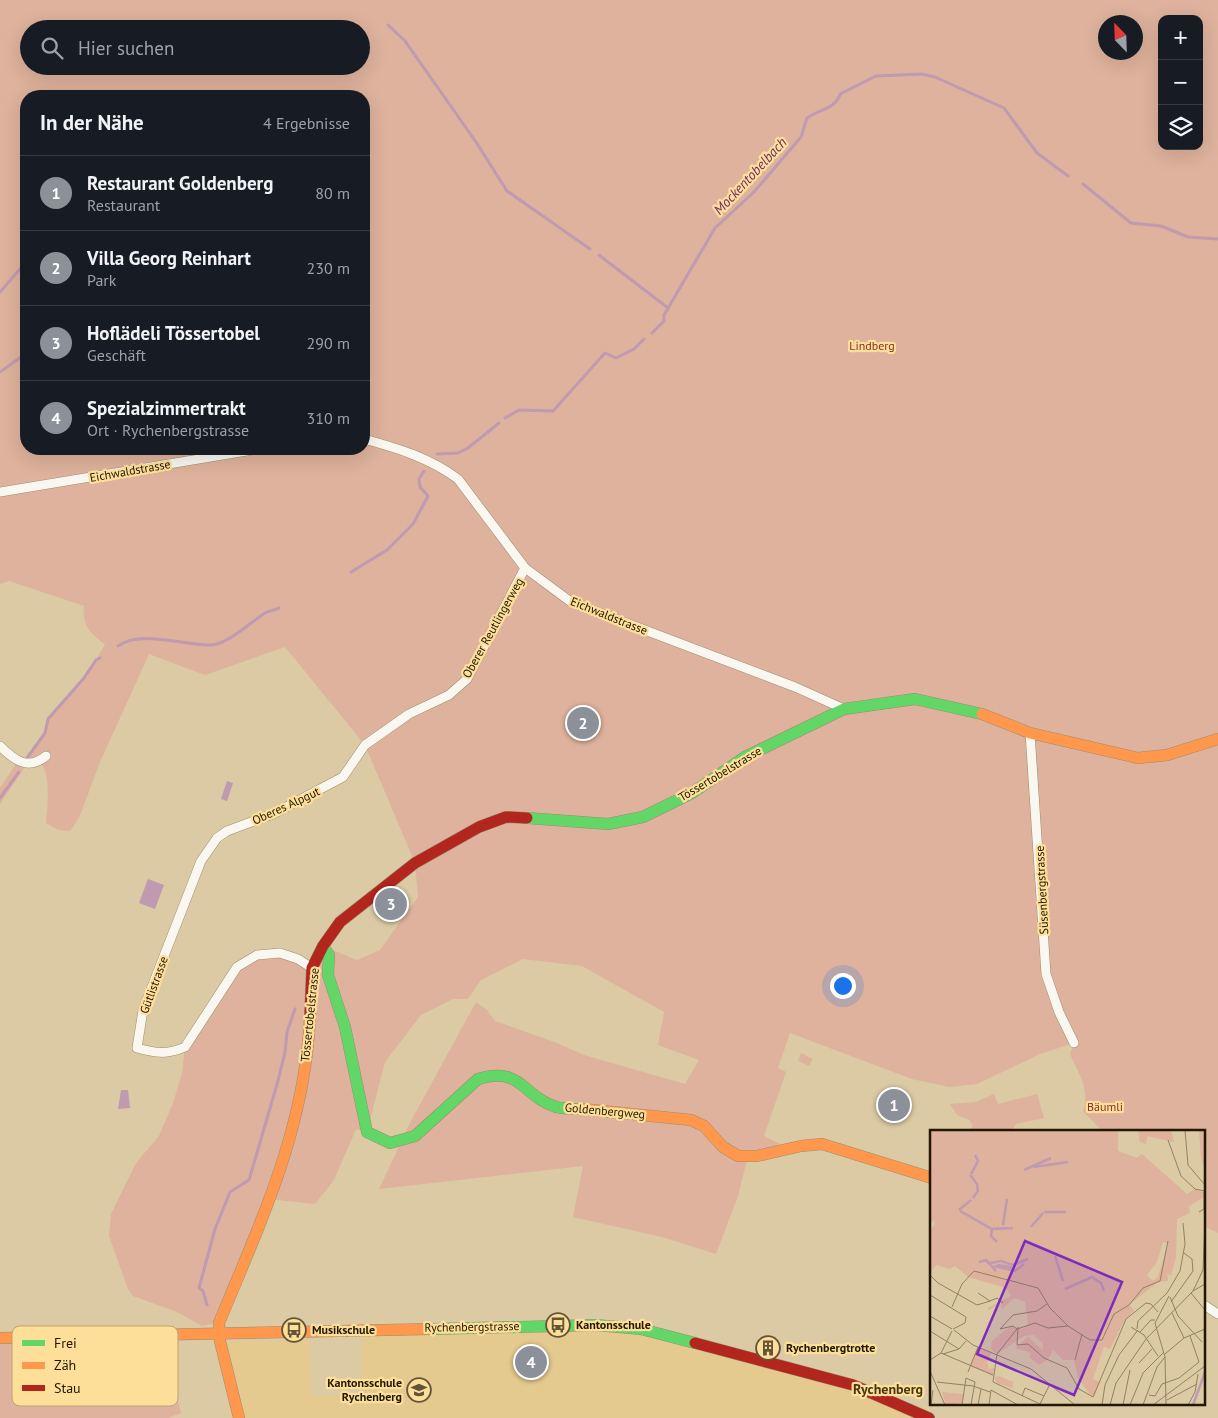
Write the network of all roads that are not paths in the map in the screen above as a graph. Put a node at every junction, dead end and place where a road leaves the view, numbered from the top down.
1 (370, 441) edge
2 (223, 455) edge
3 (0, 492) edge
4 (525, 568) junction
5 (844, 708) junction
6 (1030, 732) junction
7 (1218, 739) edge
8 (0, 746) edge
9 (46, 756) dead end
10 (344, 777) joint
11 (227, 831) joint
12 (323, 946) junction
13 (312, 968) junction
14 (1074, 1043) dead end
15 (930, 1178) edge
16 (1206, 1306) edge
17 (1218, 1314) edge
18 (219, 1332) junction
19 (178, 1333) edge
20 (911, 1414) edge
21 (239, 1418) edge
22 (929, 1418) edge

1 - 4 street, Eichwaldstrasse
2 - 3 street, Eichwaldstrasse
4 - 5 street, Eichwaldstrasse
4 - 10 street, Oberer Reutlingerweg
5 - 6 street, Tössertobelstrasse
5 - 12 street, Tössertobelstrasse
6 - 7 street, Tössertobelstrasse
6 - 14 street, Süsenbergstrasse
8 - 9 street
10 - 11 street, Oberes Alpgut
11 - 13 street, Gütlistrasse
12 - 13 street, Tössertobelstrasse
12 - 15 street, Goldenbergweg
13 - 18 street, Tössertobelstrasse
16 - 17 street
18 - 19 street, Rychenbergstrasse
18 - 20 street, Rychenbergstrasse
18 - 21 street, Tössertobelstrasse
20 - 22 street, Rychenbergstrasse

